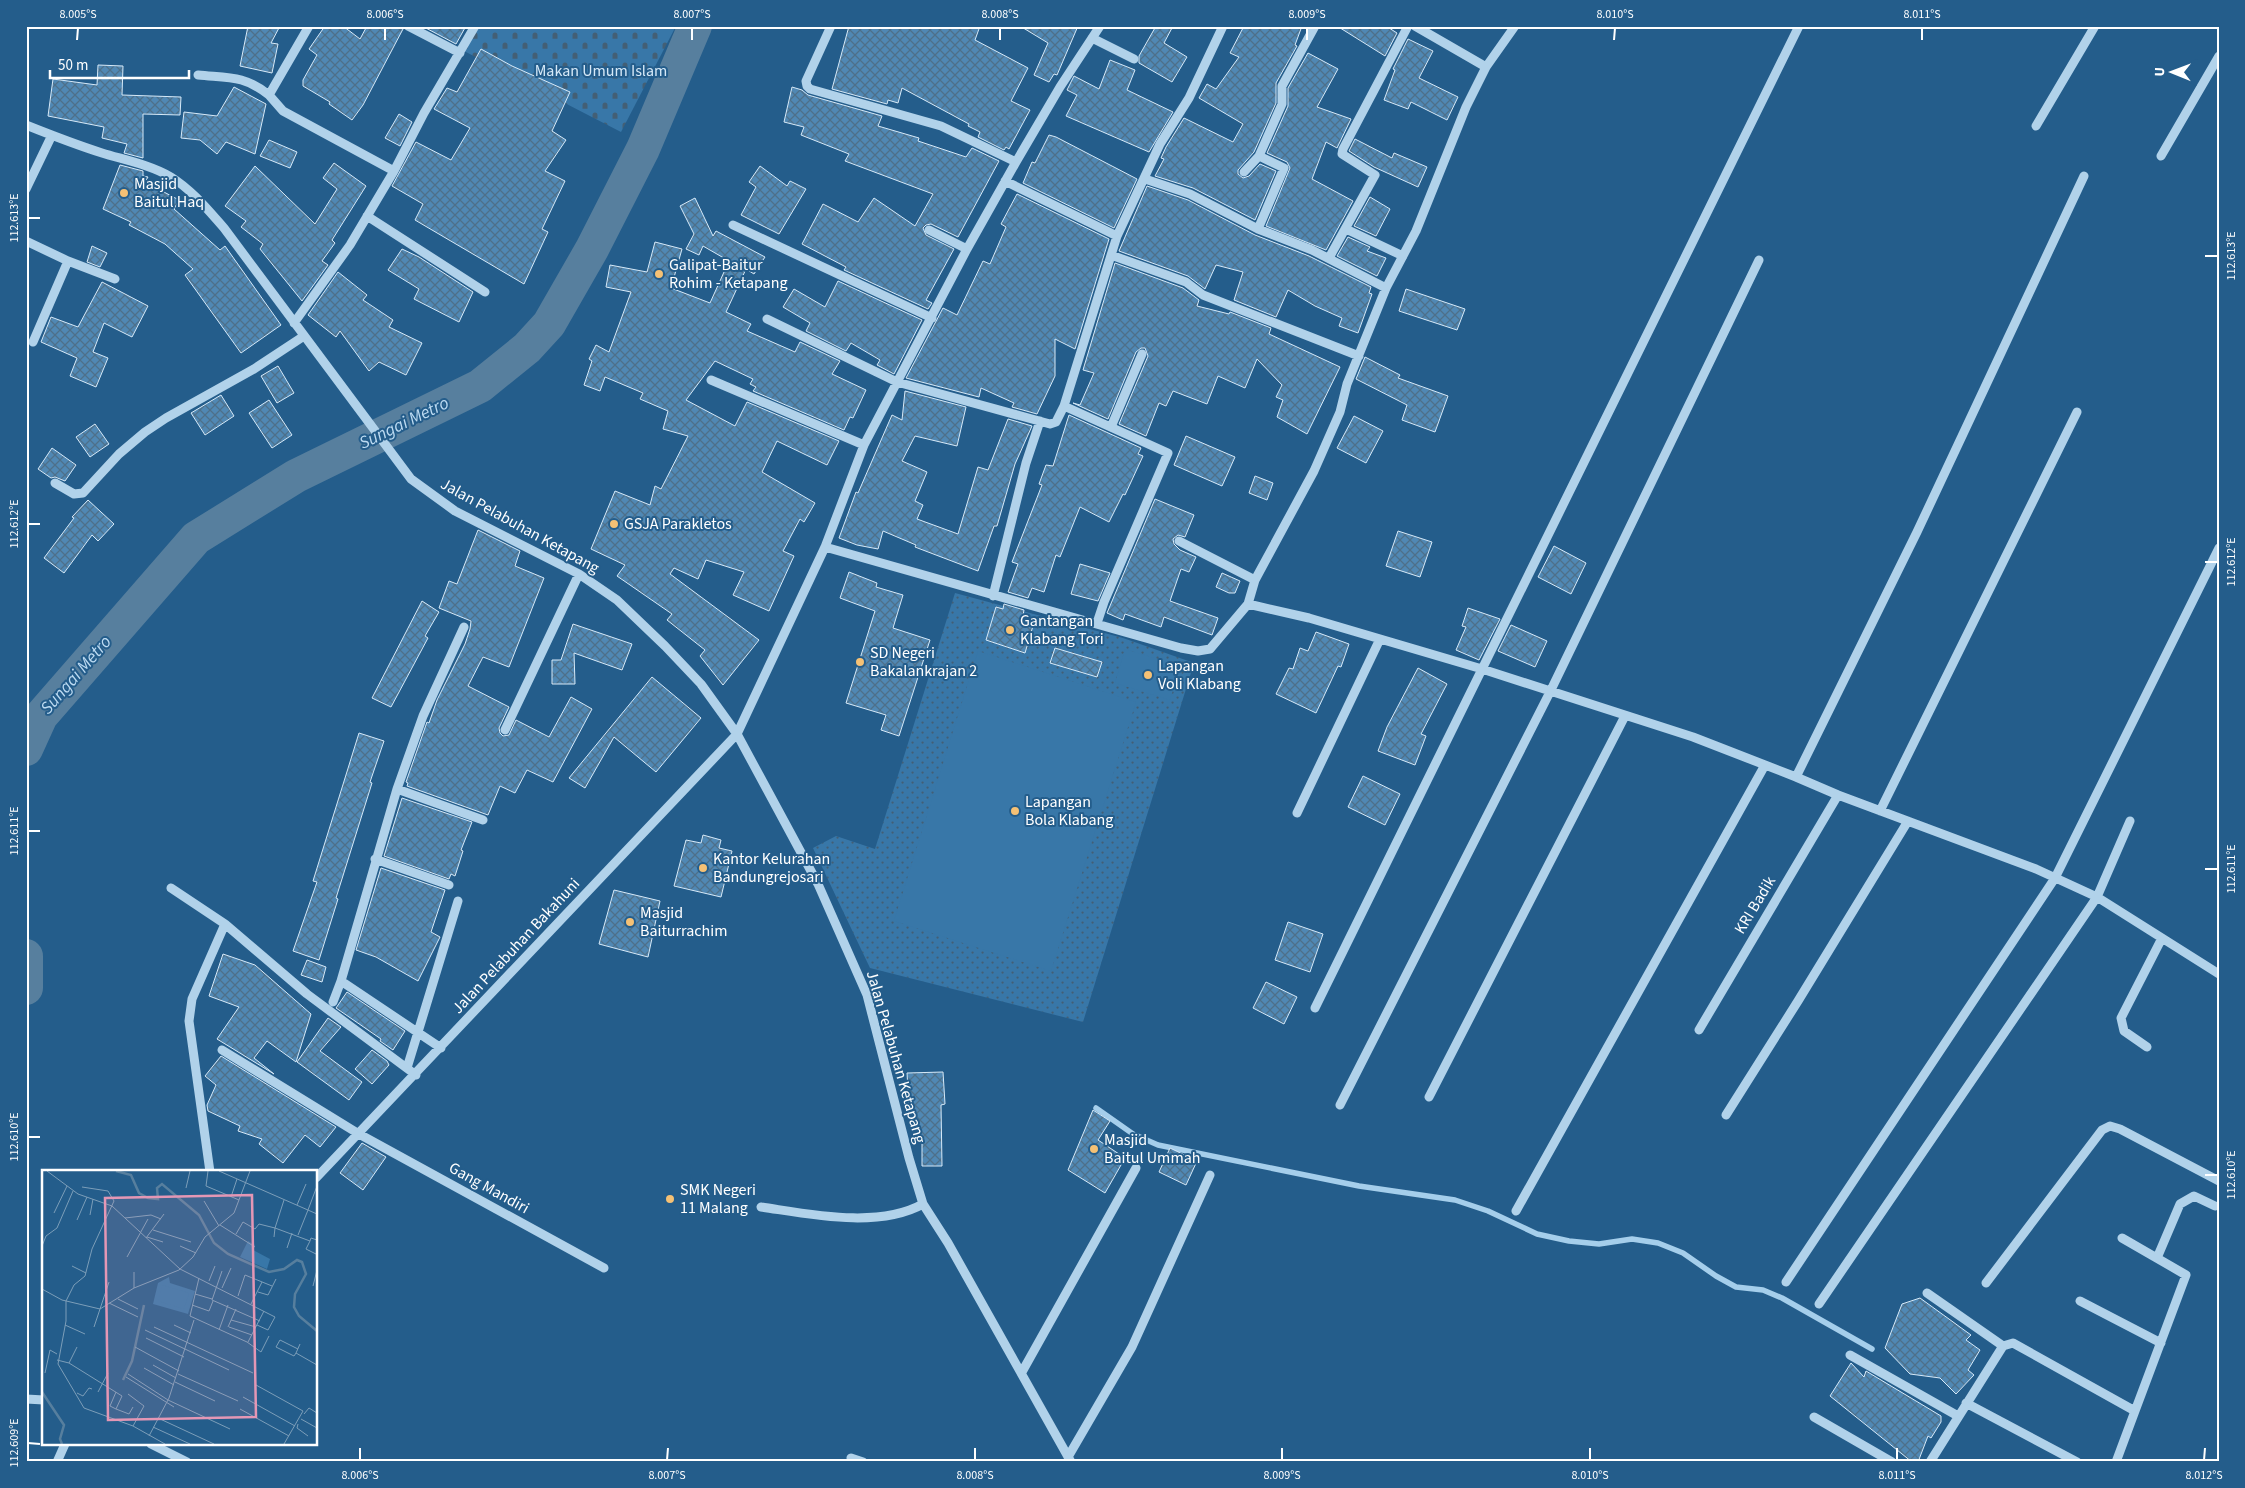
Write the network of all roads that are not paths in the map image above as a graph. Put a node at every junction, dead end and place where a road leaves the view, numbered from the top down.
1 (309, 26) edge
2 (408, 26) edge
3 (475, 26) edge
4 (831, 26) edge
5 (1099, 26) edge
6 (1224, 26) edge
7 (1315, 26) edge
8 (1408, 26) edge
9 (1415, 26) edge
10 (1514, 26) edge
11 (1800, 26) edge
12 (2095, 26) edge
13 (1092, 38) junction
14 (460, 53) junction
15 (2219, 56) edge
16 (1134, 59) dead end
17 (1486, 67) junction
18 (198, 75) dead end
19 (268, 95) junction
20 (26, 125) edge
21 (2036, 126) dead end
22 (52, 135) junction
23 (1259, 156) junction
24 (2161, 156) dead end
25 (1016, 162) junction
26 (394, 171) junction
27 (1244, 172) dead end
28 (2084, 176) dead end
29 (1145, 179) junction
30 (1005, 181) junction
31 (26, 190) edge
32 (367, 216) junction
33 (733, 225) dead end
34 (1258, 229) junction
35 (1346, 229) junction
36 (929, 230) dead end
37 (1117, 236) junction
38 (26, 241) edge
39 (967, 249) junction
40 (1111, 255) junction
41 (1403, 256) junction
42 (1329, 258) junction
43 (1759, 260) dead end
44 (68, 261) junction
45 (115, 279) dead end
46 (1386, 288) junction
47 (485, 292) dead end
48 (932, 318) junction
49 (767, 319) dead end
50 (294, 323) junction
51 (304, 336) junction
52 (33, 342) dead end
53 (1142, 354) dead end
54 (1359, 356) junction
55 (711, 380) dead end
56 (897, 382) junction
57 (1064, 406) junction
58 (2077, 412) dead end
59 (1040, 422) junction
60 (1111, 427) junction
61 (864, 445) junction
62 (55, 483) dead end
63 (1179, 541) dead end
64 (825, 547) junction
65 (2219, 548) edge
66 (579, 574) junction
67 (1255, 580) junction
68 (993, 596) junction
69 (1248, 604) junction
70 (1097, 623) junction
71 (464, 627) dead end
72 (1380, 639) junction
73 (1482, 669) junction
74 (1550, 692) junction
75 (1625, 716) junction
76 (505, 730) dead end
77 (737, 734) junction
78 (1765, 765) junction
79 (1796, 777) junction
80 (397, 789) junction
81 (1838, 795) junction
82 (1880, 811) junction
83 (1297, 813) dead end
84 (483, 820) dead end
85 (2130, 821) dead end
86 (1908, 822) junction
87 (375, 859) junction
88 (2055, 878) junction
89 (449, 885) dead end
90 (171, 888) dead end
91 (2097, 897) junction
92 (458, 901) dead end
93 (225, 924) junction
94 (2162, 938) junction
95 (2219, 974) edge
96 (341, 981) junction
97 (333, 1002) dead end
98 (1315, 1008) dead end
99 (1699, 1030) dead end
100 (417, 1031) junction
101 (441, 1048) junction
102 (2147, 1048) dead end
103 (222, 1050) dead end
104 (407, 1068) junction
105 (416, 1075) junction
106 (1429, 1096) dead end
107 (1340, 1105) dead end
108 (1726, 1115) dead end
109 (359, 1134) junction
110 (1136, 1168) dead end
111 (210, 1170) edge
112 (1210, 1174) dead end
113 (318, 1176) edge
114 (2219, 1181) edge
115 (923, 1204) junction
116 (761, 1206) dead end
117 (2215, 1206) dead end
118 (1516, 1211) dead end
119 (2122, 1238) dead end
120 (2157, 1258) junction
121 (604, 1268) dead end
122 (1786, 1282) dead end
123 (1986, 1283) dead end
124 (1927, 1293) dead end
125 (2080, 1301) dead end
126 (1820, 1304) dead end
127 (2161, 1343) junction
128 (2003, 1346) junction
129 (1850, 1355) dead end
130 (1022, 1372) junction
131 (26, 1399) edge
132 (42, 1400) edge
133 (1966, 1403) junction
134 (2135, 1411) junction
135 (1958, 1416) junction
136 (1814, 1417) dead end
137 (64, 1446) edge
138 (155, 1446) edge
139 (851, 1458) dead end
140 (1070, 1459) edge
141 (58, 1462) edge
142 (187, 1462) edge
143 (863, 1462) edge
144 (1892, 1462) edge
145 (1930, 1462) edge
146 (2077, 1462) edge
147 (2116, 1462) edge

1 - 19 street
2 - 14 street
3 - 14 street
4 - 25 street
5 - 13 street, Jalan Pelabuhan Bakahuni
6 - 29 street
7 - 23 street
8 - 35 street
9 - 17 street
10 - 17 street
11 - 73 street
12 - 21 street
13 - 16 street
13 - 25 street, Jalan Pelabuhan Bakahuni
14 - 26 street
15 - 24 street
17 - 41 street
18 - 19 street
19 - 26 street
20 - 22 street, Jalan Pelabuhan Ketapang
22 - 31 street
22 - 50 street, Jalan Pelabuhan Ketapang
23 - 27 street
23 - 34 street
25 - 30 street, Jalan Pelabuhan Bakahuni
26 - 32 street
28 - 79 street
29 - 34 street
29 - 37 street
30 - 37 street
30 - 39 street, Jalan Pelabuhan Bakahuni
32 - 47 street
32 - 50 street
33 - 48 street
34 - 42 street
35 - 41 street
35 - 42 street
36 - 39 street
37 - 40 street
38 - 44 street
39 - 48 street, Jalan Pelabuhan Bakahuni
40 - 54 street
40 - 57 street
41 - 46 street
42 - 46 street
43 - 74 street
44 - 45 street
44 - 52 street
46 - 54 street
48 - 56 street, Jalan Pelabuhan Bakahuni
49 - 56 street
50 - 51 street, Jalan Pelabuhan Ketapang
51 - 62 street
51 - 66 street, Jalan Pelabuhan Ketapang
53 - 60 street
54 - 67 street
55 - 61 street
56 - 59 street
56 - 61 street, Jalan Pelabuhan Bakahuni
57 - 59 street
57 - 60 street
58 - 82 street
59 - 68 street
60 - 70 street
61 - 64 street, Jalan Pelabuhan Bakahuni
63 - 67 street
64 - 68 street
64 - 77 street, Jalan Pelabuhan Bakahuni
65 - 88 street
66 - 76 street
66 - 77 street, Jalan Pelabuhan Ketapang
67 - 69 street
68 - 70 street
69 - 70 street
69 - 72 street
71 - 80 street
72 - 73 street
72 - 83 street
73 - 74 street
73 - 98 street
74 - 75 street
74 - 107 street
75 - 78 street
75 - 106 street
77 - 101 street, Jalan Pelabuhan Bakahuni
77 - 115 street, Jalan Pelabuhan Ketapang
78 - 79 street
78 - 118 street
79 - 81 street
80 - 84 street
80 - 87 street
81 - 82 street
81 - 99 street, KRI Badik
82 - 86 street
85 - 91 street
86 - 88 street
86 - 108 street
87 - 89 street
87 - 96 street
88 - 91 street
88 - 122 street
90 - 93 street
91 - 94 street
91 - 126 street
92 - 100 street
93 - 104 street
93 - 111 street
94 - 95 street
94 - 102 street
96 - 97 street
96 - 100 street
100 - 101 street
100 - 104 street
101 - 105 street, Jalan Pelabuhan Bakahuni
103 - 109 street, Gang Mandiri
104 - 105 street
105 - 109 street, Jalan Pelabuhan Bakahuni
109 - 113 street, Jalan Pelabuhan Bakahuni
109 - 121 street, Gang Mandiri
110 - 130 street
112 - 140 street
114 - 123 street
115 - 116 street
115 - 130 street, Jalan Pelabuhan Ketapang
117 - 120 street
119 - 120 street
120 - 127 street
124 - 128 street
125 - 127 street
127 - 134 street
128 - 133 street
128 - 134 street
129 - 135 street
130 - 140 street, Jalan Pelabuhan Ketapang
131 - 132 street
133 - 135 street
133 - 146 street
134 - 147 street
135 - 145 street
136 - 144 street
137 - 141 street
138 - 142 street
139 - 143 street

